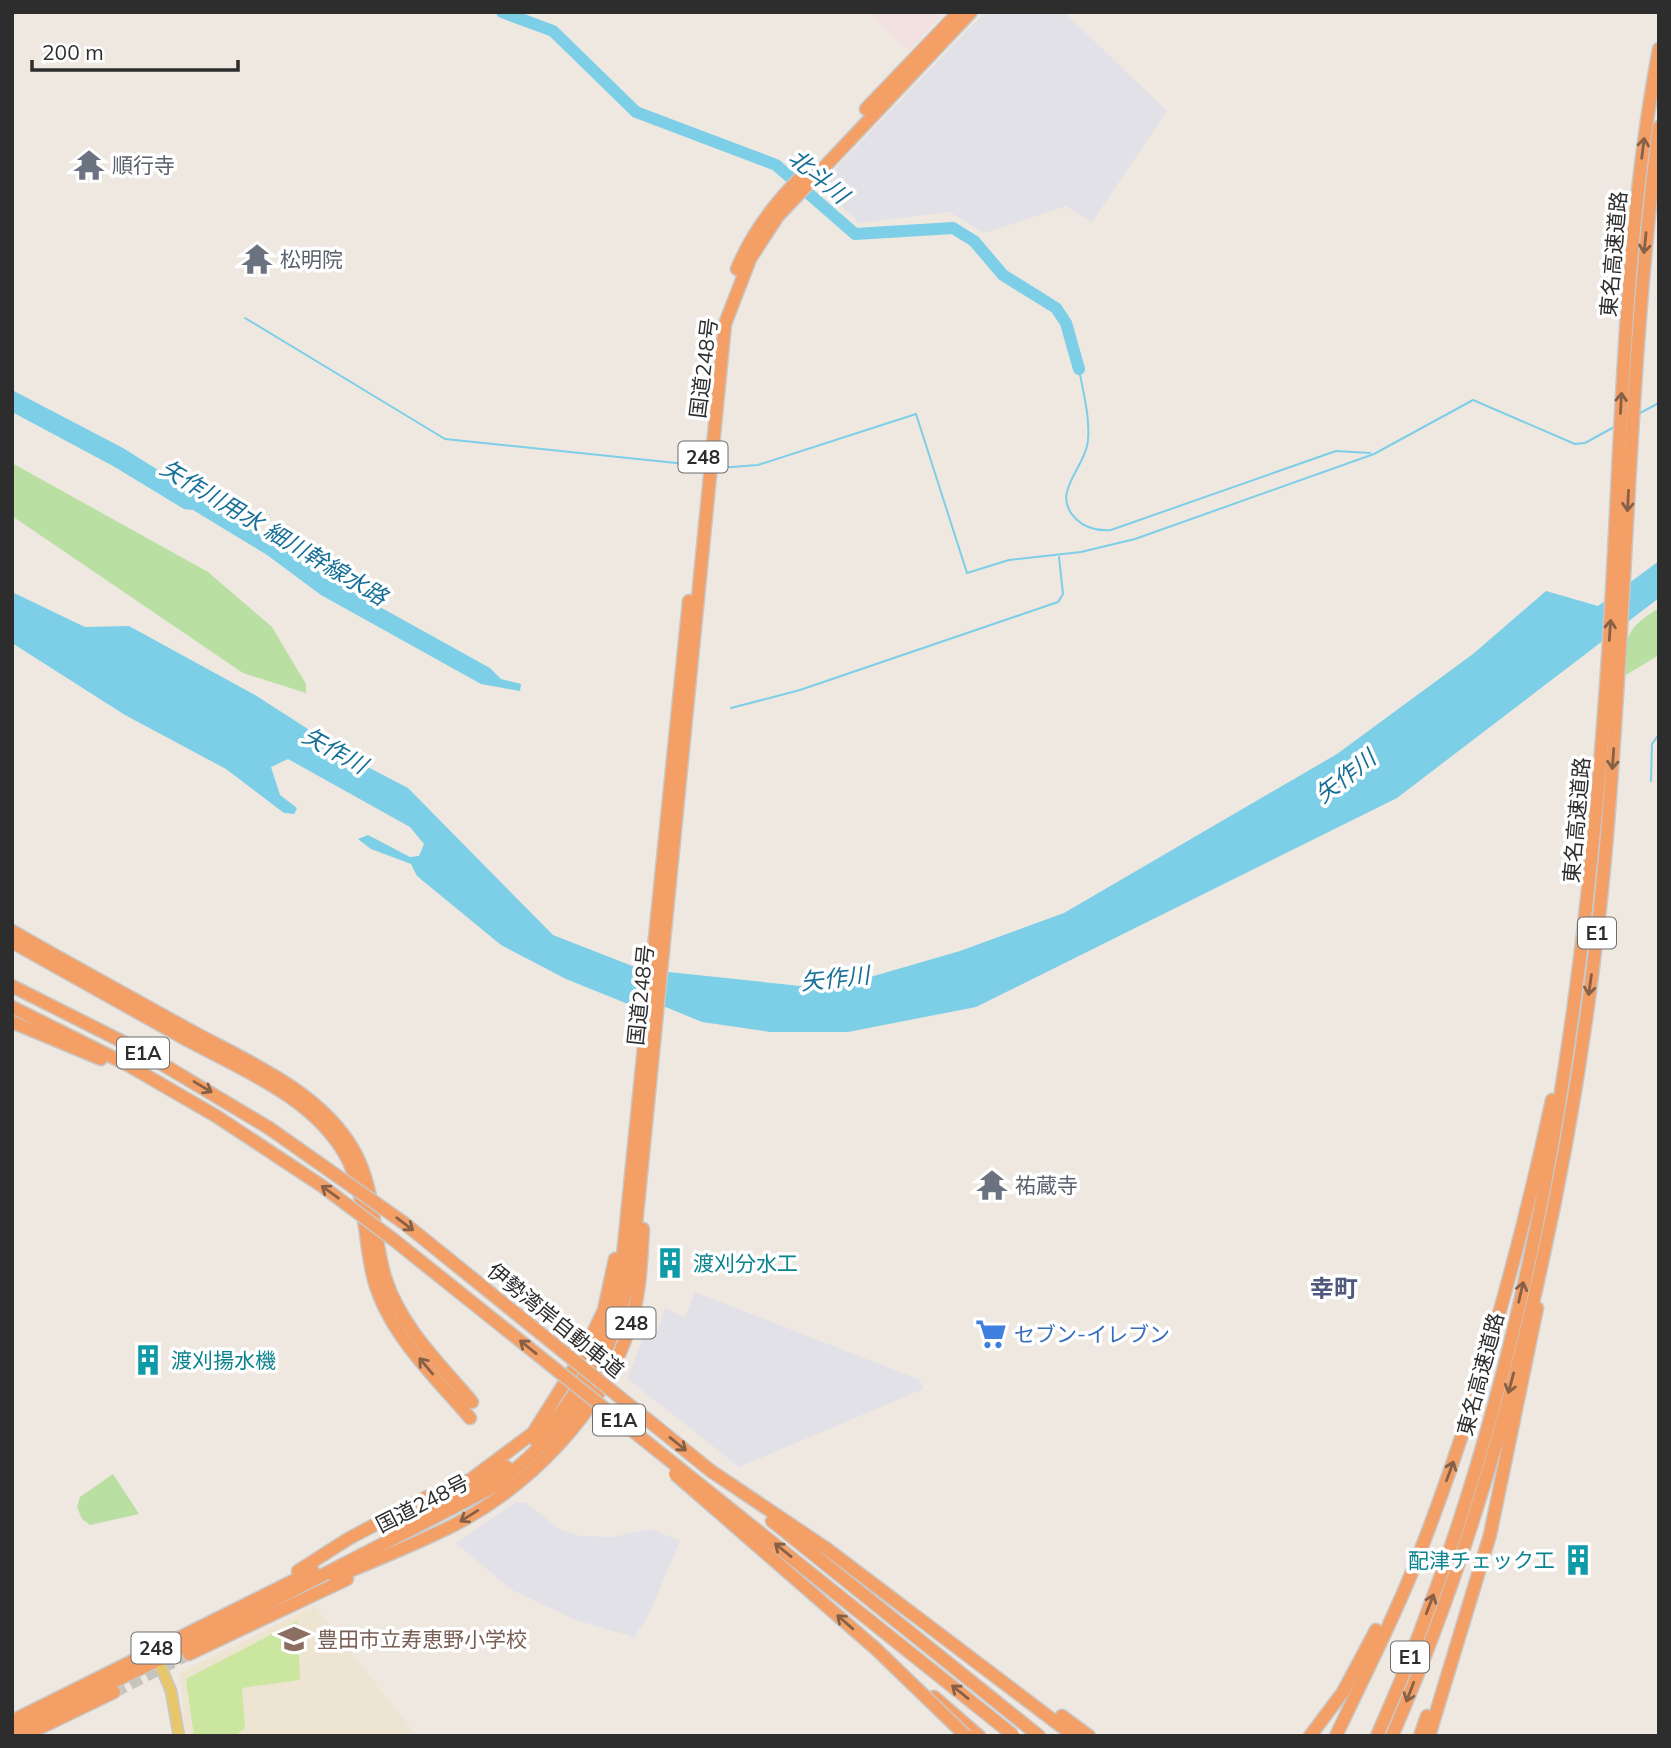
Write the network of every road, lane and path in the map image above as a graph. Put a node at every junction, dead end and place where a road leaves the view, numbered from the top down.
1 (959, 12) edge
2 (971, 12) edge
3 (1659, 49) edge
4 (1659, 127) edge
5 (799, 185) junction
6 (1633, 312) junction
7 (678, 745) junction
8 (12, 931) edge
9 (12, 942) edge
10 (12, 978) edge
11 (1579, 980) junction
12 (12, 986) edge
13 (12, 1007) edge
14 (12, 1022) edge
15 (137, 1049) junction
16 (181, 1095) junction
17 (1560, 1173) junction
18 (375, 1260) junction
19 (627, 1266) junction
20 (379, 1278) junction
21 (552, 1366) junction
22 (472, 1402) dead end
23 (470, 1419) dead end
24 (1484, 1455) junction
25 (711, 1471) junction
26 (1434, 1514) junction
27 (311, 1576) junction
28 (1446, 1580) junction
29 (1467, 1611) junction
30 (876, 1649) junction
31 (189, 1654) tunnel mouth
32 (969, 1654) junction
33 (158, 1660) junction
34 (114, 1692) tunnel mouth
35 (12, 1721) edge
36 (12, 1731) edge
37 (1014, 1735) edge
38 (23, 1736) edge
39 (179, 1736) edge
40 (966, 1736) edge
41 (979, 1736) edge
42 (1039, 1736) edge
43 (1074, 1736) edge
44 (1089, 1736) edge
45 (1310, 1736) edge
46 (1336, 1736) edge
47 (1377, 1736) edge
48 (1392, 1736) edge
49 (1420, 1736) edge
50 (1429, 1736) edge

1 - 5 highway, 国道248号 / 248
2 - 5 highway, 国道248号 / 248
6 -> 3 highway, 東名高速道路 / E1
4 -> 6 highway, 東名高速道路 / E1
5 - 7 highway, 国道248号 / 248
11 -> 6 highway, 東名高速道路 / E1
6 -> 17 highway, 東名高速道路 / E1
7 - 19 highway, 国道248号 / 248
7 - 19 highway, 国道248号 / 248
8 - 18 highway
9 - 18 highway
10 - 15 highway
24 -> 11 highway, 東名高速道路 / E1
26 -> 11 highway
12 - 15 highway, 伊勢湾岸自動車道 / E1A
13 - 16 highway, 伊勢湾岸自動車道 / E1A
14 - 16 highway
15 -> 25 highway, 伊勢湾岸自動車道 / E1A, bridge
21 -> 16 highway, 伊勢湾岸自動車道 / E1A, bridge
17 -> 24 highway, 東名高速道路 / E1
17 - 29 highway
18 - 20 highway
19 - 27 highway, 248
19 - 27 highway, 国道248号 / 248
19 -> 27 highway, 248
20 - 22 highway
23 -> 20 highway
30 -> 21 highway, bridge
37 -> 21 highway, 伊勢湾岸自動車道 / E1A, bridge
24 - 28 highway, 東名高速道路 / E1
25 - 32 highway
25 - 42 highway, 伊勢湾岸自動車道 / E1A
26 - 45 highway
26 - 46 highway
27 - 31 highway, 248
27 - 33 highway, 国道248号 / 248
27 - 35 highway, 248
47 -> 28 highway, 東名高速道路 / E1
28 -> 48 highway, 東名高速道路 / E1
29 - 49 highway
29 - 50 highway
30 - 40 highway, bridge
30 - 41 highway, bridge
32 - 43 highway
32 - 44 highway
33 - 36 highway, 国道248号 / 248
33 - 39 main road
34 - 38 highway

